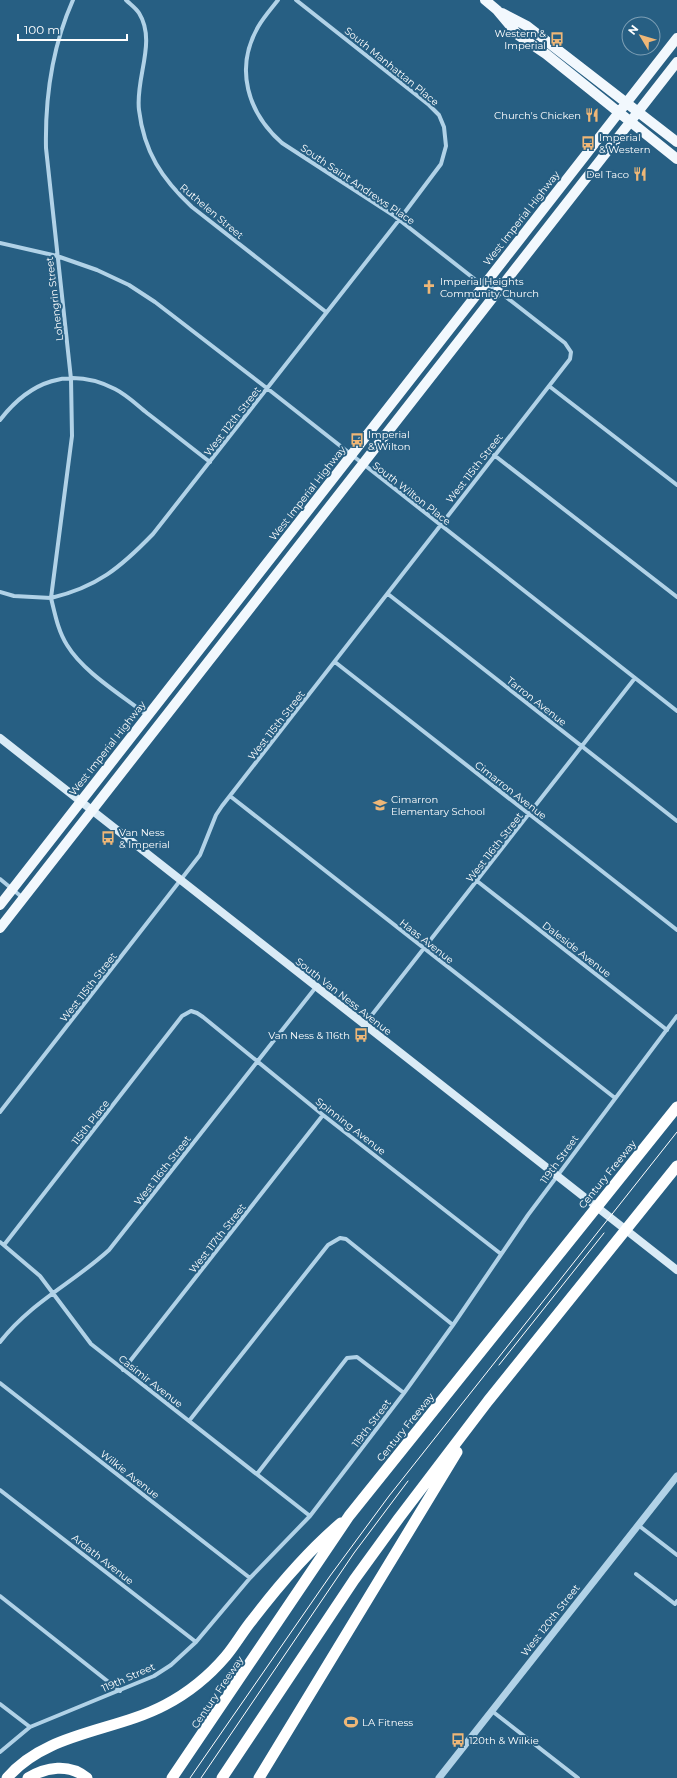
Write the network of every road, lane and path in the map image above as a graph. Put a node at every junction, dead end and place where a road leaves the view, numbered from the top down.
1 (73, 0) edge
2 (126, 0) edge
3 (278, 0) edge
4 (296, 0) edge
5 (485, 0) edge
6 (497, 10) junction
7 (677, 38) edge
8 (677, 62) edge
9 (627, 103) junction
10 (638, 112) junction
11 (619, 113) junction
12 (630, 122) junction
13 (677, 142) edge
14 (677, 159) edge
15 (399, 220) junction
16 (0, 243) edge
17 (57, 256) junction
18 (483, 285) junction
19 (497, 290) junction
20 (326, 312) junction
21 (571, 352) joint
22 (71, 379) junction
23 (549, 386) junction
24 (268, 389) junction
25 (0, 420) edge
26 (351, 455) junction
27 (494, 455) junction
28 (210, 462) junction
29 (362, 464) junction
30 (677, 485) edge
31 (440, 525) junction
32 (0, 592) edge
33 (388, 594) junction
34 (51, 598) junction
35 (677, 598) edge
36 (336, 662) junction
37 (635, 678) junction
38 (677, 711) edge
39 (148, 716) junction
40 (0, 738) edge
41 (582, 747) junction
42 (230, 796) junction
43 (81, 802) junction
44 (91, 811) junction
45 (529, 814) junction
46 (677, 821) edge
47 (0, 878) edge
48 (181, 881) junction
49 (477, 881) junction
50 (13, 889) junction
51 (23, 898) junction
52 (0, 905) edge
53 (0, 928) edge
54 (677, 930) edge
55 (424, 948) junction
56 (316, 987) junction
57 (191, 1011) joint
58 (677, 1016) edge
59 (364, 1024) junction
60 (667, 1030) junction
61 (257, 1062) junction
62 (615, 1098) junction
63 (677, 1106) edge
64 (0, 1112) edge
65 (323, 1115) junction
66 (677, 1166) edge
67 (557, 1175) junction
68 (0, 1242) edge
69 (4, 1245) junction
70 (501, 1254) junction
71 (677, 1270) edge
72 (52, 1293) junction
73 (453, 1325) junction
74 (0, 1342) edge
75 (123, 1370) junction
76 (0, 1383) edge
77 (404, 1393) junction
78 (488, 1401) junction
79 (189, 1421) junction
80 (257, 1474) junction
81 (677, 1476) edge
82 (0, 1490) edge
83 (310, 1516) junction
84 (349, 1516) junction
85 (638, 1525) junction
86 (677, 1556) edge
87 (636, 1574) dead end
88 (250, 1578) junction
89 (0, 1596) edge
90 (676, 1602) edge
91 (196, 1642) junction
92 (120, 1691) junction
93 (0, 1704) edge
94 (492, 1711) junction
95 (30, 1727) junction
96 (0, 1752) edge
97 (7, 1778) edge
98 (28, 1778) edge
99 (87, 1778) edge
100 (172, 1778) edge
101 (222, 1778) edge
102 (259, 1778) edge
103 (440, 1778) edge
104 (578, 1778) edge

1 - 17 street, Lohengrin Street
2 - 20 street, Ruthelen Street
3 - 15 street, South Saint Andrews Place
4 - 15 street, South Manhattan Place
5 - 6 main road
6 - 9 main road
6 - 11 main road
7 - 9 main road, West Imperial Highway
8 - 10 main road
9 - 10 main road
9 - 11 main road, West Imperial Highway
10 - 12 main road
10 - 13 main road
11 - 12 main road
11 - 18 main road, West Imperial Highway
12 - 14 main road
12 - 19 main road
15 - 18 street, South Saint Andrews Place
15 - 20 street, West 112th Street
16 - 17 street, South Wilton Place
17 - 22 street, Lohengrin Street
17 - 24 street, South Wilton Place
18 - 19 street, South Saint Andrews Place
18 - 26 main road, West Imperial Highway
19 - 21 street, South Saint Andrews Place
19 - 29 main road
20 - 24 street, West 112th Street
21 - 23 street, West 115th Street
22 - 25 street
22 - 28 street
22 - 34 street, Lohengrin Street
23 - 27 street, West 115th Street
23 - 30 street
24 - 26 street, South Wilton Place
24 - 28 street, West 112th Street
26 - 29 street, South Wilton Place
26 - 39 main road, West Imperial Highway
27 - 31 street, West 115th Street
27 - 35 street
28 - 34 street, West 112th Street
29 - 31 street, South Wilton Place
29 - 44 main road
31 - 33 street, West 115th Street
31 - 37 street, South Wilton Place
32 - 34 street
33 - 36 street, West 115th Street
33 - 41 street, Tarron Avenue
34 - 39 street
36 - 42 street, West 115th Street
36 - 45 street, Cimarron Avenue
37 - 38 street, South Wilton Place
37 - 41 street, West 116th Street
39 - 43 main road, West Imperial Highway
40 - 43 main road, South Van Ness Avenue
41 - 45 street, West 116th Street
41 - 46 street, Tarron Avenue
42 - 48 street, West 115th Street
42 - 55 street, Haas Avenue
43 - 44 main road, South Van Ness Avenue
43 - 50 main road, West Imperial Highway
44 - 48 main road, South Van Ness Avenue
44 - 51 main road
45 - 49 street, West 116th Street
45 - 54 street, Cimarron Avenue
47 - 50 street
48 - 56 main road, South Van Ness Avenue
48 - 64 street, West 115th Street
49 - 55 street, West 116th Street
49 - 60 street, Daleside Avenue
50 - 51 street
50 - 52 main road, West Imperial Highway
51 - 53 main road
55 - 59 street, West 116th Street
55 - 62 street, Haas Avenue
56 - 59 main road, South Van Ness Avenue
56 - 61 street, West 116th Street
57 - 61 street, Spinning Avenue
57 - 69 street, 115th Place
58 - 60 street, 119th Street
59 - 67 main road, South Van Ness Avenue
60 - 62 street, 119th Street
61 - 65 street, Spinning Avenue
61 - 72 street, West 116th Street
62 - 67 street, 119th Street
63 - 84 highway, Century Freeway
65 - 70 street, Spinning Avenue
65 - 75 street, West 117th Street
66 - 78 highway
67 - 70 street, 119th Street
67 - 71 main road, South Van Ness Avenue
68 - 69 street, Casimir Avenue
69 - 72 street, Casimir Avenue
70 - 73 street, 119th Street
72 - 74 street, West 116th Street
72 - 75 street, Casimir Avenue
73 - 77 street, 119th Street
73 - 79 street
75 - 79 street, Casimir Avenue
76 - 88 street, Wilkie Avenue
77 - 80 street
77 - 83 street, 119th Street
78 - 101 highway
78 - 102 highway
79 - 80 street, Casimir Avenue
80 - 83 street, Casimir Avenue
81 - 85 street, West 120th Street
82 - 91 street, Ardath Avenue
83 - 88 street, 119th Street
84 - 97 highway
84 - 100 highway, Century Freeway
85 - 86 street
85 - 94 street, West 120th Street
87 - 90 street
88 - 91 street, 119th Street
89 - 92 street
91 - 92 street, 119th Street
92 - 95 street, 119th Street
93 - 95 street
94 - 103 street, West 120th Street
94 - 104 street
95 - 96 street, 119th Street
98 - 99 highway

